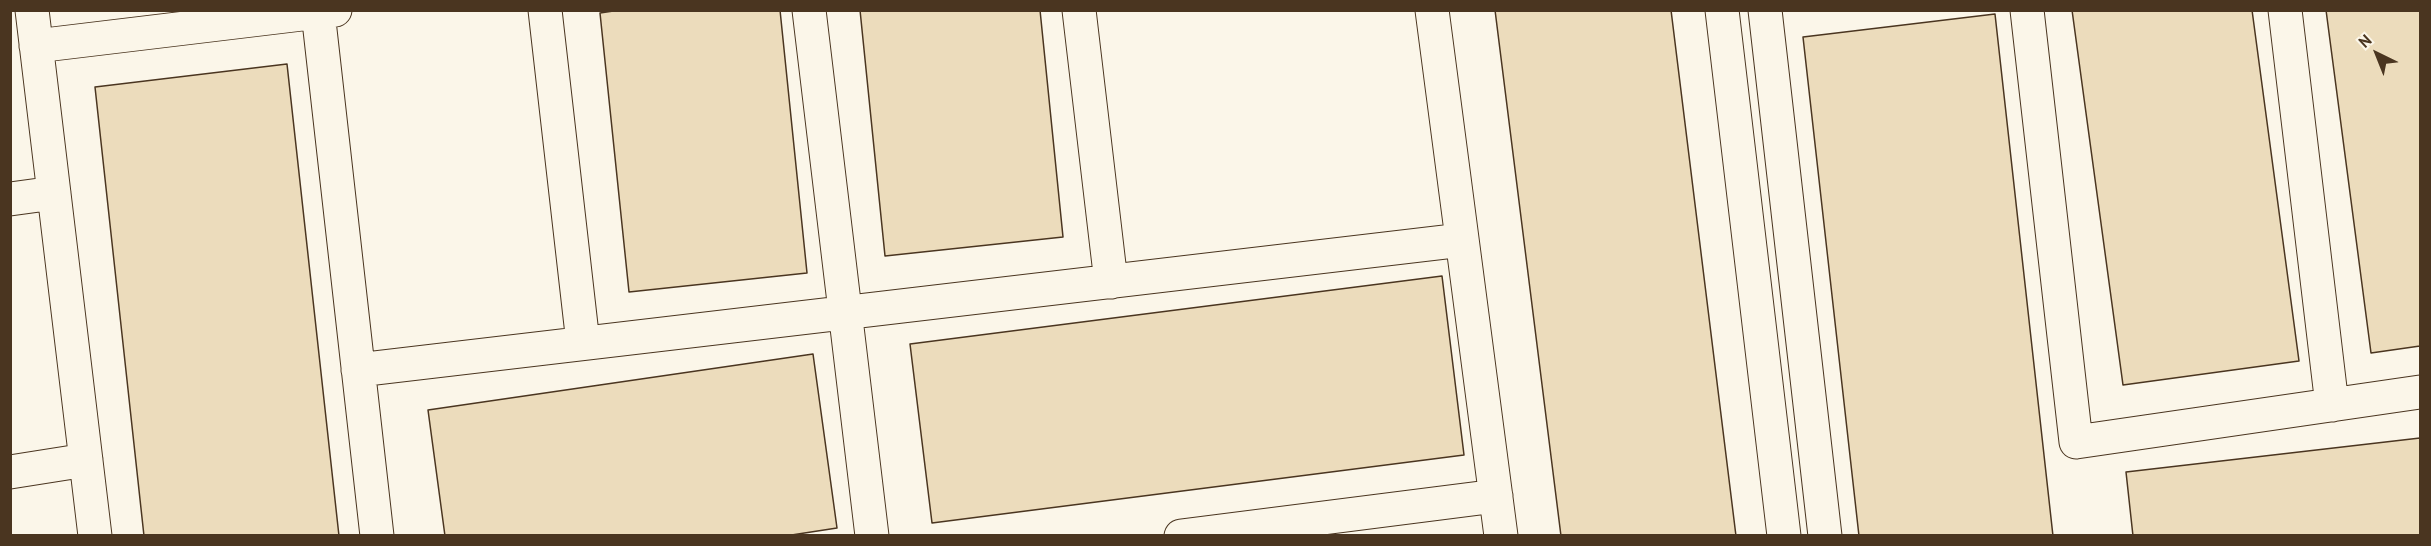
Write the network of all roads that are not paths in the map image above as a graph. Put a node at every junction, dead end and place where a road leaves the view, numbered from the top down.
1 (33, 10) edge
2 (546, 10) edge
3 (809, 10) edge
4 (1079, 10) edge
5 (1432, 10) edge
6 (1722, 10) edge
7 (1765, 10) edge
8 (2027, 10) edge
9 (2286, 10) edge
10 (327, 11) edge
11 (36, 46) junction
12 (54, 193) junction
13 (10, 199) edge
14 (1462, 240) junction
15 (1111, 282) junction
16 (845, 313) junction
17 (583, 344) junction
18 (358, 370) junction
19 (2421, 392) edge
20 (2332, 405) junction
21 (86, 460) junction
22 (10, 472) edge
23 (1496, 496) junction
24 (95, 536) edge
25 (377, 536) edge
26 (872, 536) edge
27 (1180, 536) edge
28 (1501, 536) edge
29 (1784, 536) edge
30 (1825, 536) edge

1 - 11 street
2 - 17 street
3 - 16 street
4 - 15 street
5 - 14 street
6 - 29 street
7 - 30 street
8 - 20 street
9 - 20 street
10 - 11 street
10 - 18 street
11 - 12 street
12 - 13 street
12 - 21 street
14 - 15 street
14 - 23 street
15 - 16 street
16 - 17 street
16 - 26 street
17 - 18 street
18 - 25 street
19 - 20 street
21 - 22 street
21 - 24 street
23 - 27 street
23 - 28 street

